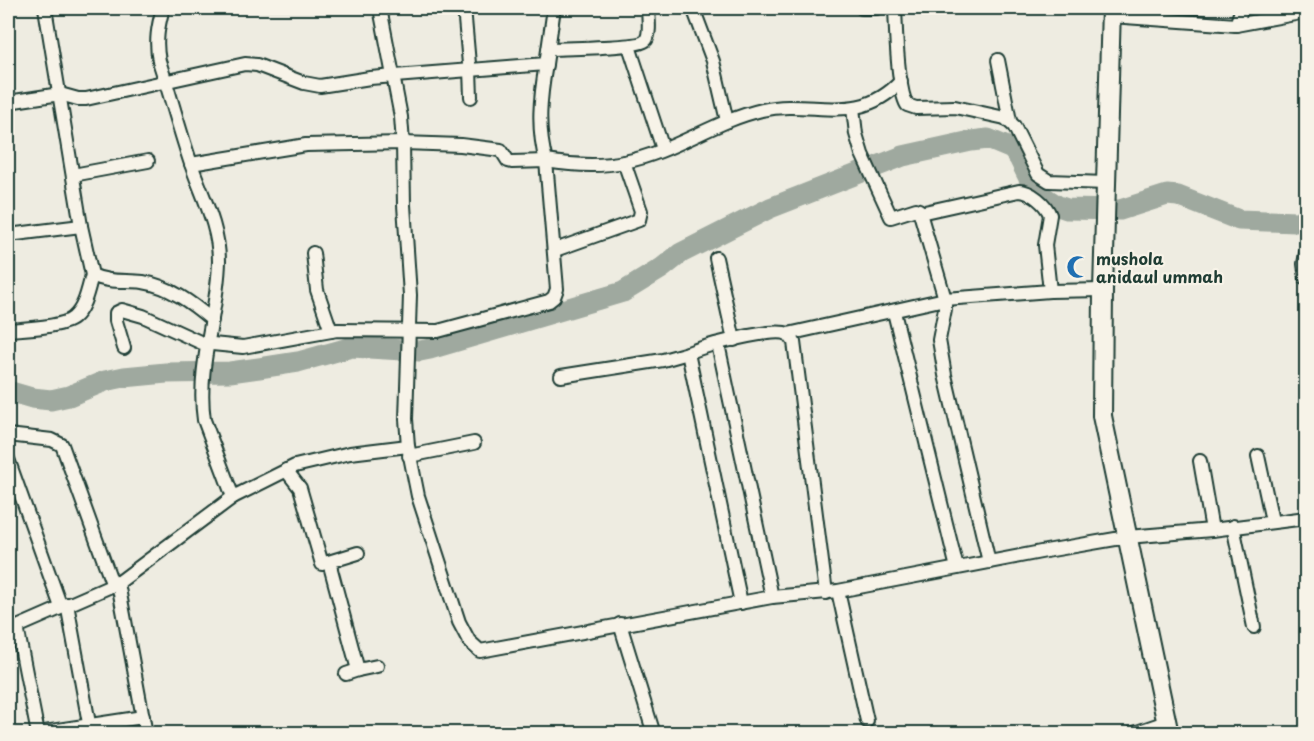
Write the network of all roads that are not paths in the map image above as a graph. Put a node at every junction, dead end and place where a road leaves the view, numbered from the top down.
1 (45, 8) edge
2 (163, 8) edge
3 (380, 8) edge
4 (464, 8) edge
5 (554, 8) edge
6 (648, 8) edge
7 (693, 8) edge
8 (862, 8) edge
9 (876, 8) edge
10 (895, 8) edge
11 (1242, 8) edge
12 (1111, 12) edge
13 (1306, 12) edge
14 (1236, 25) junction
15 (629, 46) junction
16 (548, 49) junction
17 (998, 60) dead end
18 (546, 64) junction
19 (469, 67) junction
20 (393, 76) junction
21 (166, 81) junction
22 (901, 81) junction
23 (60, 94) junction
24 (471, 97) dead end
25 (8, 102) edge
26 (853, 108) junction
27 (727, 121) junction
28 (1010, 121) junction
29 (403, 143) junction
30 (663, 149) junction
31 (148, 161) dead end
32 (546, 161) junction
33 (624, 162) junction
34 (191, 164) junction
35 (73, 175) junction
36 (1106, 187) junction
37 (920, 213) junction
38 (81, 226) junction
39 (8, 235) edge
40 (555, 250) junction
41 (314, 253) dead end
42 (1306, 253) edge
43 (716, 258) dead end
44 (92, 275) junction
45 (1306, 279) edge
46 (1103, 290) junction
47 (1050, 291) junction
48 (945, 299) junction
49 (894, 312) junction
50 (212, 320) junction
51 (8, 330) edge
52 (331, 331) junction
53 (788, 334) junction
54 (409, 335) junction
55 (734, 340) junction
56 (718, 344) junction
57 (207, 345) junction
58 (124, 348) dead end
59 (688, 353) junction
60 (561, 376) dead end
61 (8, 435) edge
62 (474, 443) dead end
63 (409, 451) junction
64 (1258, 456) dead end
65 (8, 459) edge
66 (1200, 461) dead end
67 (286, 470) junction
68 (12, 484) edge
69 (233, 497) junction
70 (1306, 518) edge
71 (1272, 521) junction
72 (1233, 526) junction
73 (1212, 530) junction
74 (1127, 537) junction
75 (358, 553) dead end
76 (329, 562) junction
77 (989, 562) junction
78 (957, 568) junction
79 (116, 584) junction
80 (832, 592) junction
81 (772, 597) junction
82 (741, 603) junction
83 (64, 606) junction
84 (620, 624) junction
85 (1254, 627) dead end
86 (12, 629) edge
87 (377, 666) dead end
88 (143, 717) junction
89 (867, 721) dead end
90 (1167, 728) edge
91 (90, 729) edge
92 (38, 733) edge
93 (146, 734) edge
94 (654, 734) edge
95 (1131, 734) edge

1 - 23 street
2 - 21 street
3 - 20 street
4 - 19 street
5 - 16 street
6 - 15 street
7 - 27 street
8 - 9 street
10 - 22 street
11 - 14 street
12 - 14 street
12 - 36 street
13 - 14 street
15 - 16 street
15 - 30 street
16 - 18 street
17 - 28 street
18 - 19 street
18 - 32 street
19 - 20 street
19 - 24 street
20 - 21 street
20 - 29 street
21 - 23 street
21 - 34 street
22 - 26 street
22 - 28 street
23 - 25 street
23 - 35 street
26 - 27 street
26 - 37 street
27 - 30 street
28 - 36 street
29 - 32 street
29 - 34 street
29 - 54 street
30 - 33 street
31 - 35 street
32 - 33 street
32 - 40 street
33 - 40 street
34 - 50 street
35 - 38 street
36 - 46 street
37 - 47 street
37 - 48 street
38 - 39 street
38 - 44 street
40 - 54 street
41 - 52 street
42 - 45 street
43 - 55 street
44 - 50 street
44 - 51 street
46 - 47 street
46 - 74 street
47 - 48 street
48 - 49 street
48 - 77 street
49 - 53 street
49 - 78 street
50 - 57 street
52 - 54 street
52 - 57 street
53 - 55 street
53 - 80 street
54 - 63 street
55 - 56 street
56 - 59 street
56 - 81 street
57 - 58 street
57 - 69 street
59 - 60 street
59 - 82 street
61 - 79 street
62 - 63 street
63 - 67 street
63 - 84 street
64 - 71 street
65 - 68 street
66 - 73 street
67 - 69 street
67 - 76 street
68 - 83 street
69 - 79 street
70 - 71 street
71 - 72 street
72 - 73 street
72 - 85 street
73 - 74 street
74 - 77 street
74 - 90 street
75 - 76 street
76 - 87 street
77 - 78 street
78 - 80 street
79 - 83 street
79 - 88 street
80 - 81 street
80 - 89 street
81 - 82 street
82 - 84 street
83 - 86 street
83 - 91 street
84 - 94 street
86 - 92 street
88 - 91 street
88 - 93 street
90 - 95 street
91 - 92 street

